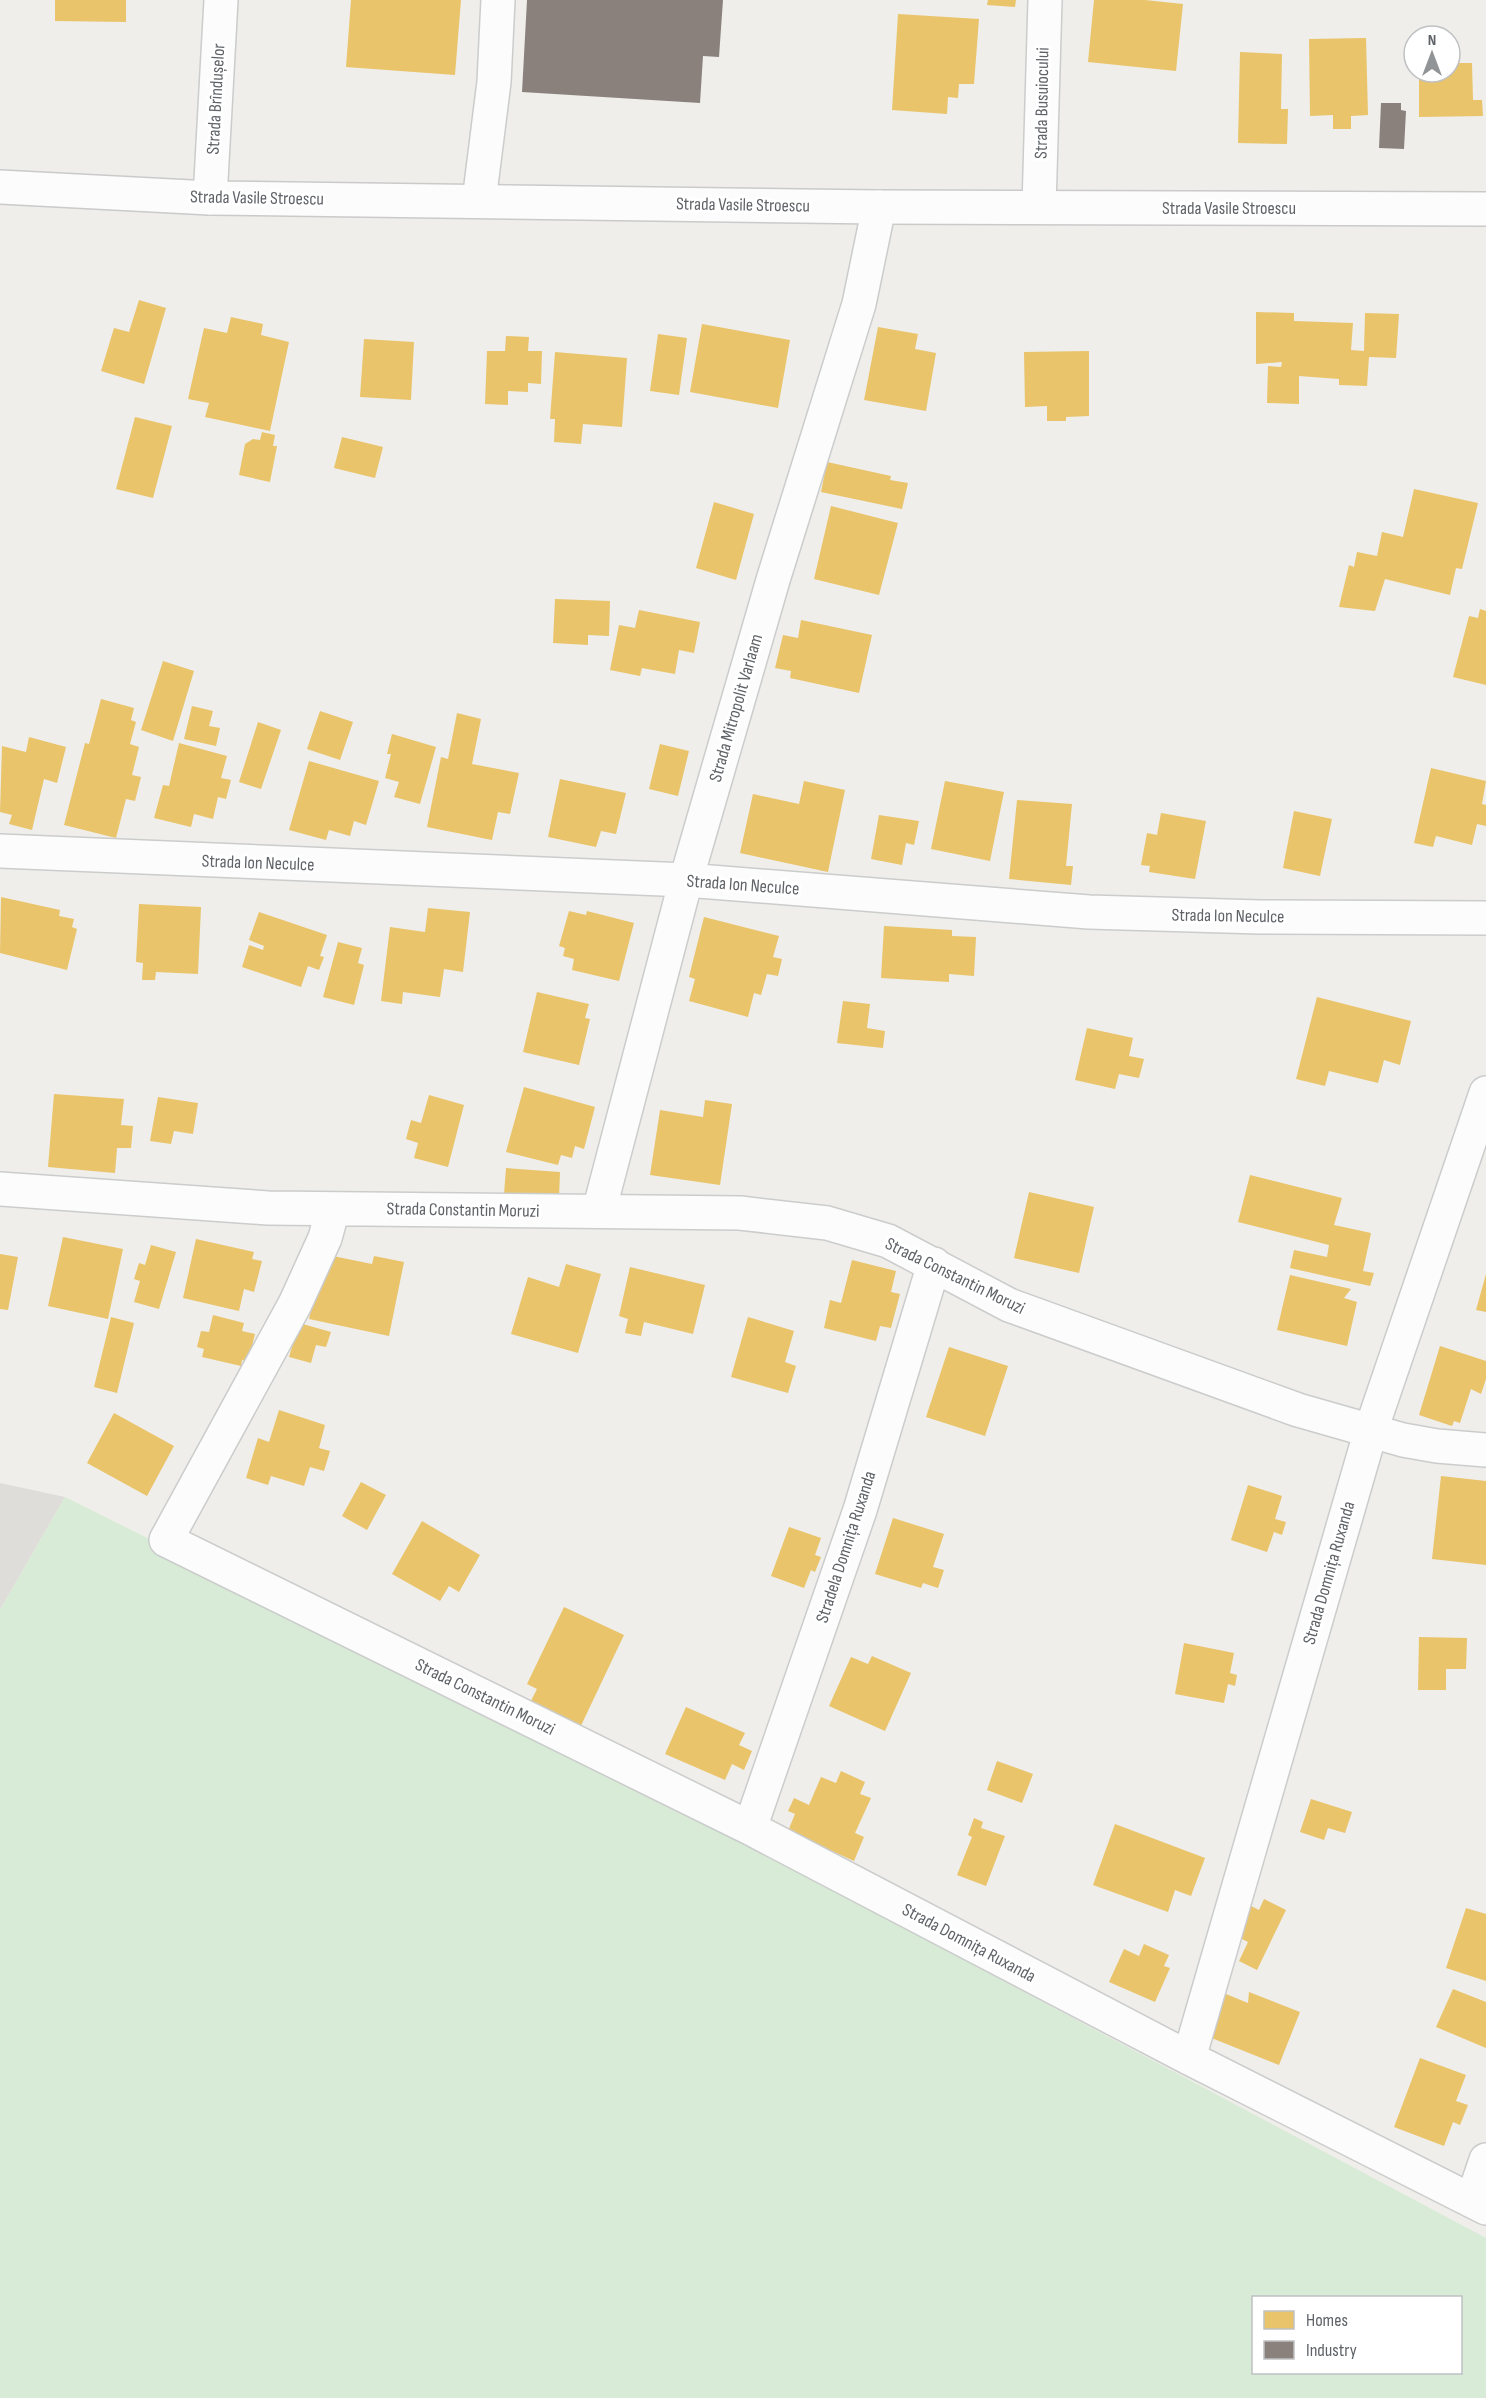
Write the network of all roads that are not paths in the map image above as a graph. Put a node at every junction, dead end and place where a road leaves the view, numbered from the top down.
1 (221, 0) edge
2 (498, 0) edge
3 (1045, 0) edge
4 (0, 187) edge
5 (210, 198) junction
6 (479, 201) junction
7 (879, 207) junction
8 (1040, 207) junction
9 (1486, 209) edge
10 (0, 851) edge
11 (686, 880) junction
12 (1486, 918) edge
13 (1486, 1093) edge
14 (0, 1189) edge
15 (333, 1209) junction
16 (599, 1211) junction
17 (934, 1264) junction
18 (1371, 1430) junction
19 (1486, 1450) edge
20 (750, 1828) junction
21 (1189, 2058) junction
22 (1486, 2160) edge
23 (1479, 2204) edge

1 - 5 street, Strada Brîndușelor
2 - 6 street
3 - 8 street, Strada Busuiocului
4 - 5 street, Strada Vasile Stroescu
5 - 6 street, Strada Vasile Stroescu
6 - 7 street, Strada Vasile Stroescu
7 - 8 street, Strada Vasile Stroescu
7 - 11 street, Strada Mitropolit Varlaam
8 - 9 street, Strada Vasile Stroescu
10 - 11 street, Strada Ion Neculce
11 - 12 street, Strada Ion Neculce
11 - 16 street, Strada Mitropolit Varlaam
13 - 18 street, Strada Domnița Ruxanda
14 - 15 street, Strada Constantin Moruzi
15 - 16 street, Strada Constantin Moruzi
15 - 20 street, Strada Constantin Moruzi
16 - 17 street, Strada Constantin Moruzi
17 - 18 street, Strada Constantin Moruzi
17 - 20 street, Stradela Domnița Ruxanda
18 - 19 street, Strada Constantin Moruzi
18 - 21 street, Strada Domnița Ruxanda
20 - 21 street, Strada Domnița Ruxanda
21 - 23 street, Strada Domnița Ruxanda
22 - 23 street

